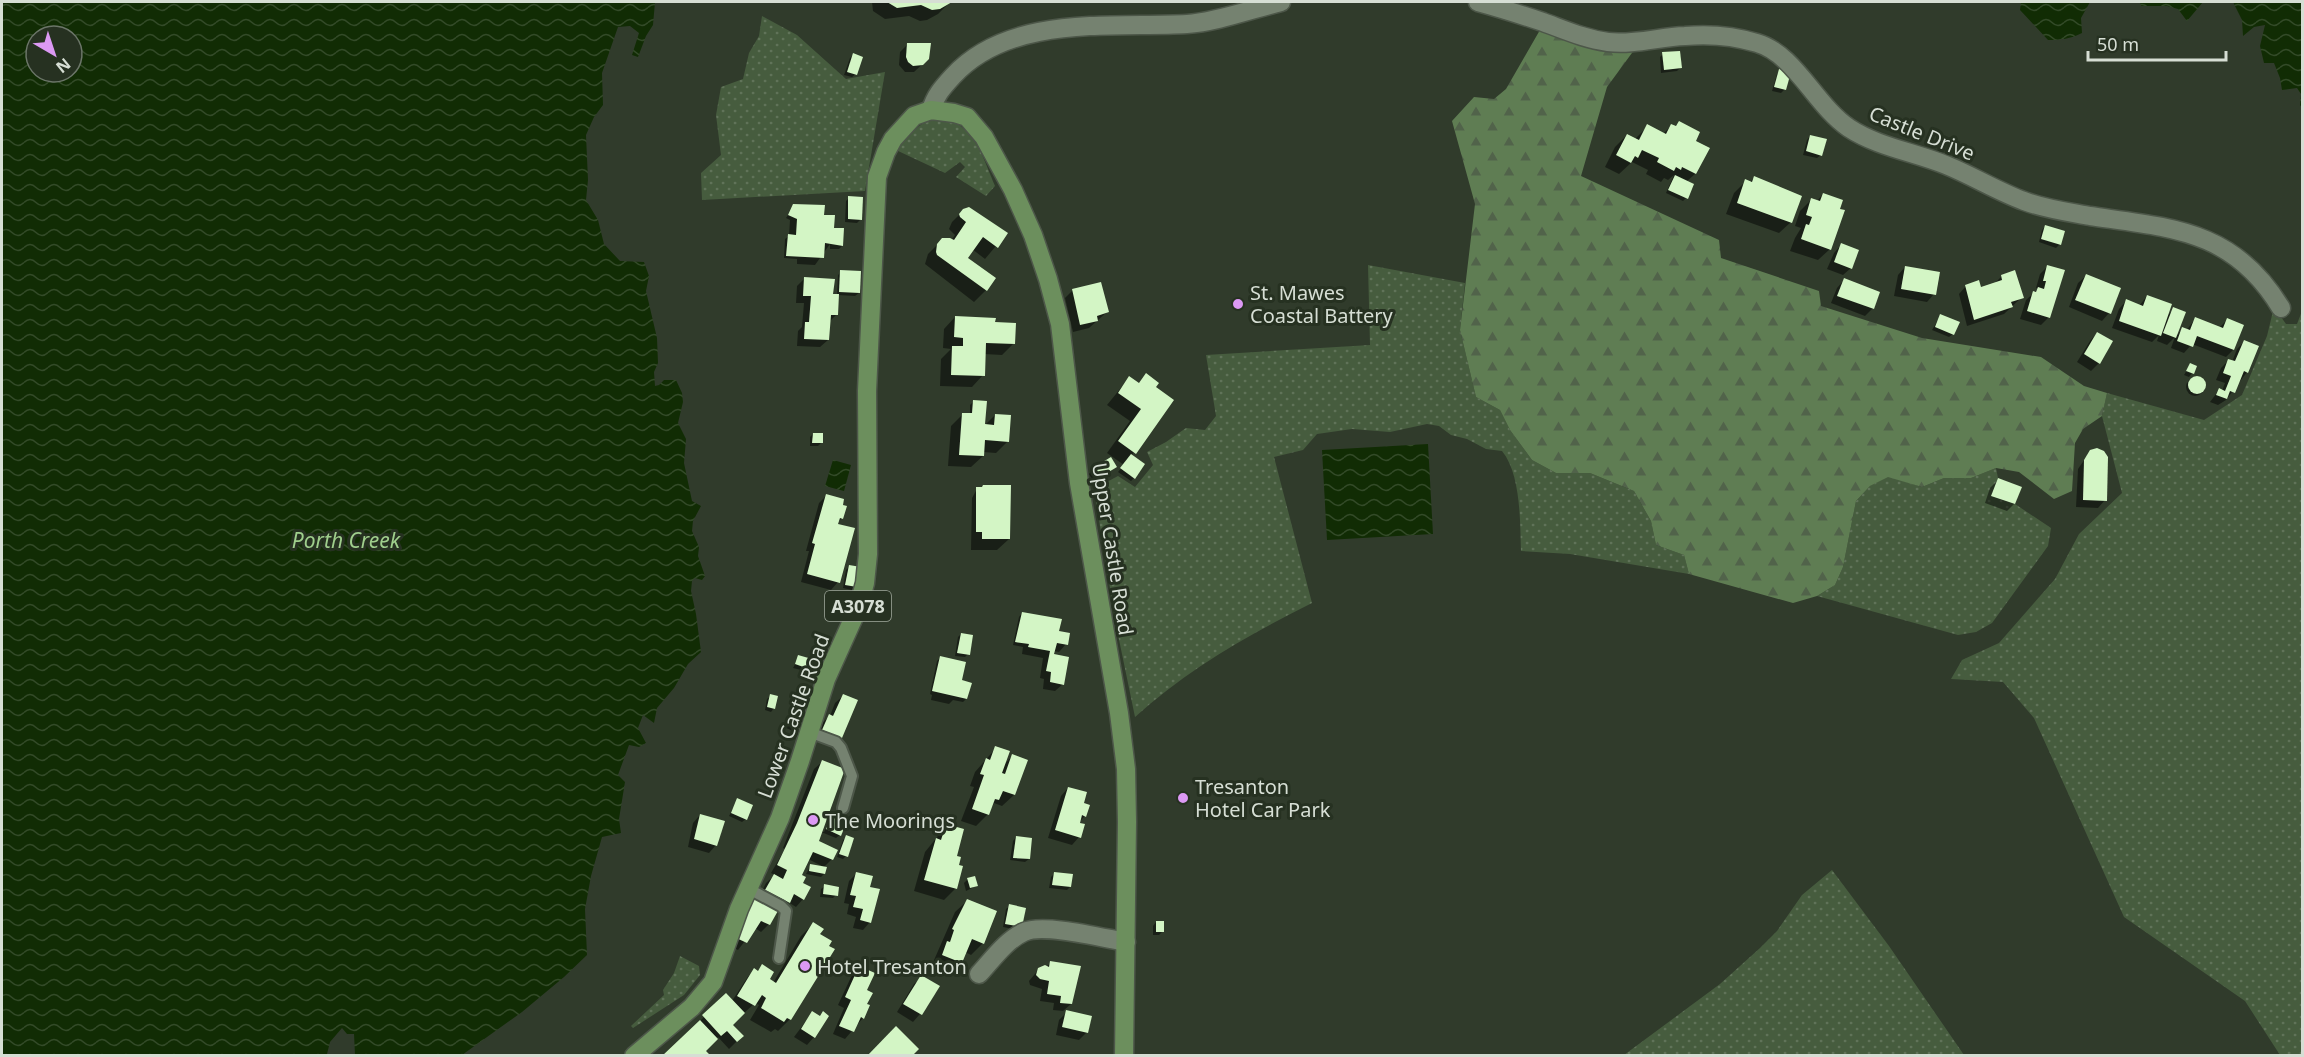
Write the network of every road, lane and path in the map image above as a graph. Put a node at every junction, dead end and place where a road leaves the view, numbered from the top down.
1 (1281, 2) edge
2 (1478, 2) edge
3 (927, 111) junction
4 (2281, 308) dead end
5 (809, 732) junction
6 (843, 808) dead end
7 (749, 889) junction
8 (1126, 942) junction
9 (779, 958) dead end
10 (979, 974) dead end
11 (634, 1056) edge
12 (1124, 1056) edge

1 - 3 street
2 - 4 street, Castle Drive
3 - 5 main road, Lower Castle Road / A3078
3 - 8 main road, Upper Castle Road
5 - 6 lane
5 - 7 main road, Lower Castle Road / A3078
7 - 9 lane
7 - 11 main road, Lower Castle Road / A3078
8 - 10 street
8 - 12 main road, Upper Castle Road

